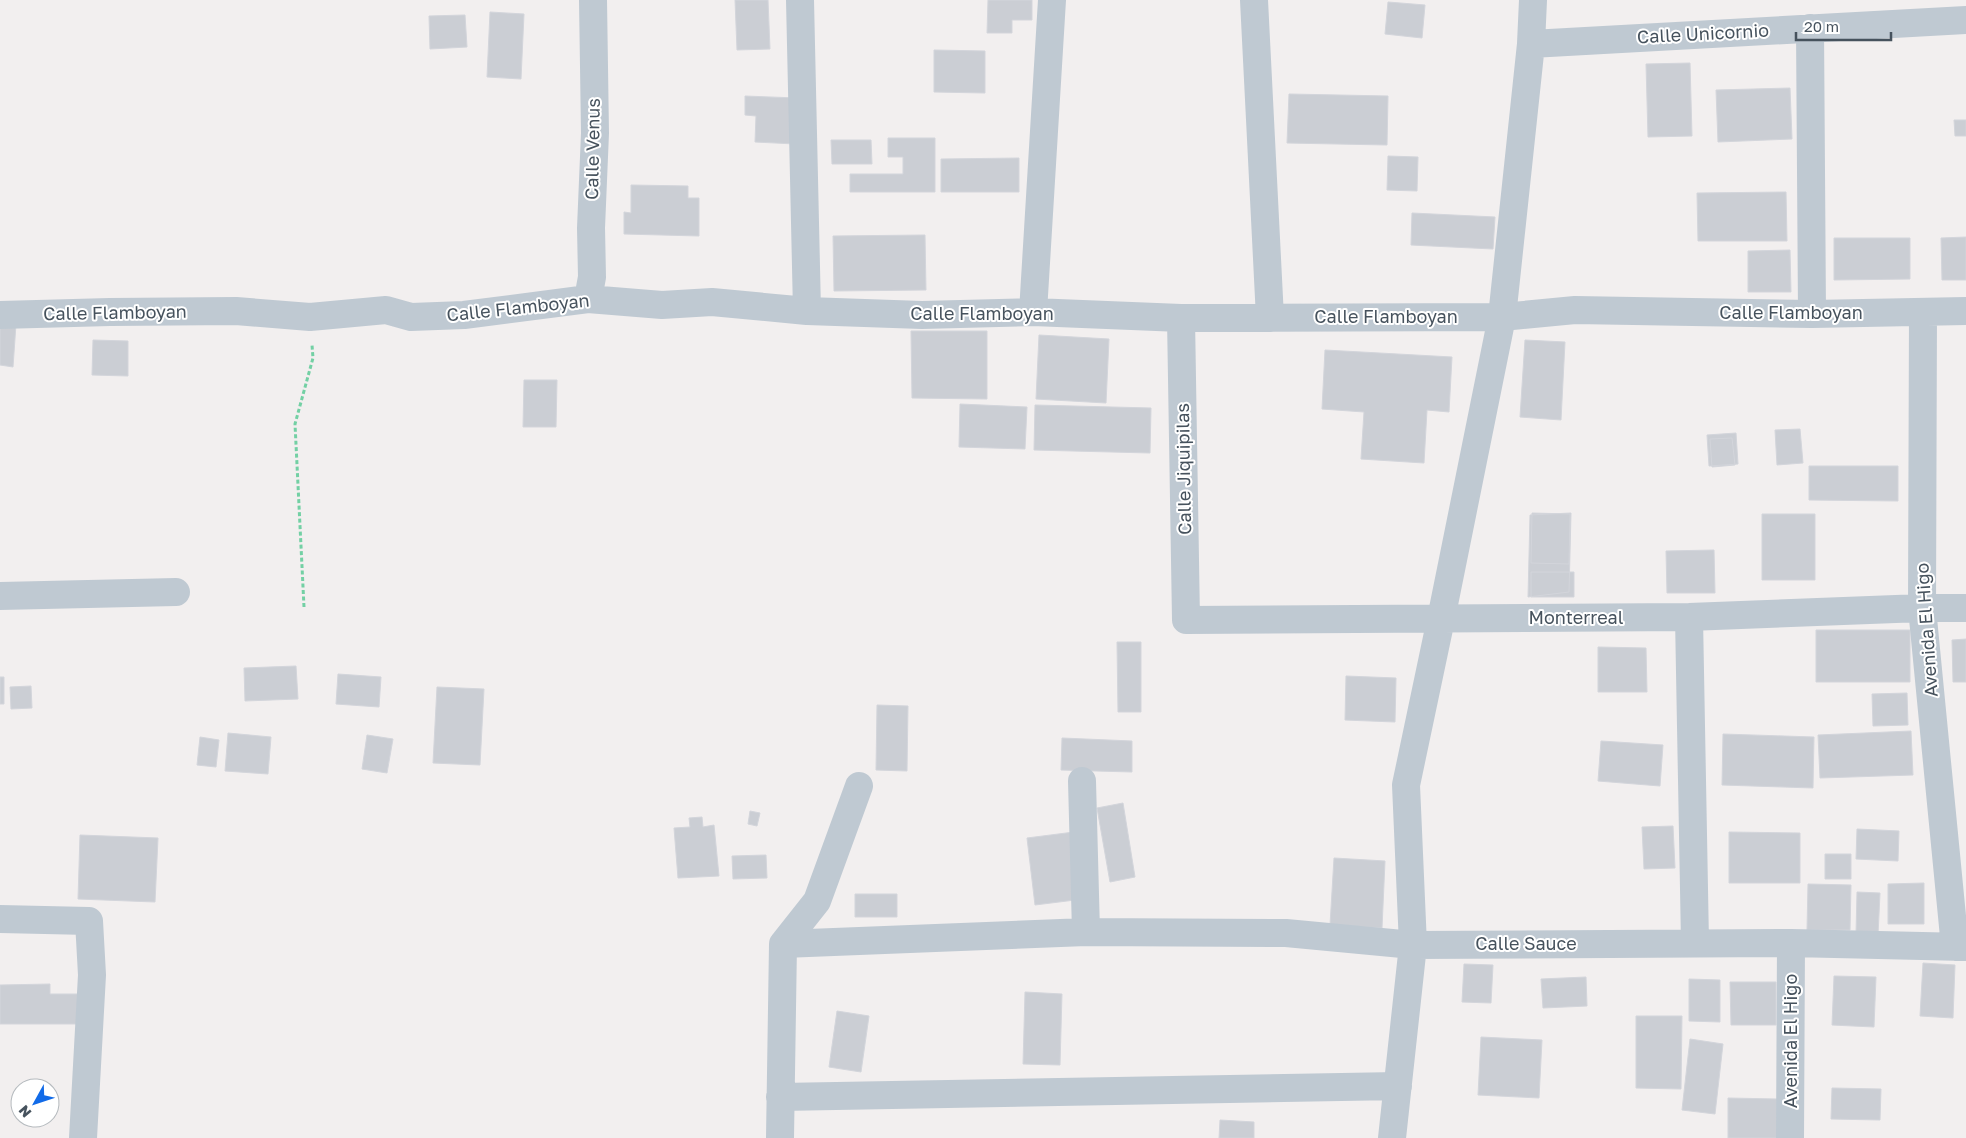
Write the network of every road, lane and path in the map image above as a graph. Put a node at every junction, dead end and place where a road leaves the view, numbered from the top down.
1 (593, 0) edge
2 (800, 0) edge
3 (1052, 0) edge
4 (1254, 0) edge
5 (1533, 0) edge
6 (1966, 20) edge
7 (1810, 28) junction
8 (1531, 44) junction
9 (588, 299) junction
10 (1966, 311) edge
11 (807, 312) junction
12 (1033, 312) junction
13 (1923, 312) junction
14 (1812, 314) junction
15 (0, 315) edge
16 (1502, 317) junction
17 (310, 318) junction
18 (1181, 318) junction
19 (1270, 318) junction
20 (176, 592) dead end
21 (0, 596) edge
22 (304, 607) dead end
23 (1922, 608) junction
24 (1966, 608) edge
25 (1689, 617) junction
26 (1441, 619) junction
27 (1186, 620) joint
28 (1082, 781) dead end
29 (859, 786) dead end
30 (0, 920) edge
31 (1086, 932) junction
32 (1695, 943) junction
33 (1791, 943) junction
34 (783, 944) junction
35 (1412, 945) junction
36 (1960, 947) edge
37 (1398, 1086) junction
38 (780, 1097) junction
39 (84, 1138) edge
40 (780, 1138) edge
41 (1392, 1138) edge
42 (1790, 1138) edge

1 - 9 street, Calle Venus
2 - 11 street
3 - 12 street
4 - 19 street
5 - 8 street
6 - 7 street, Calle Unicornio
7 - 8 street, Calle Unicornio
7 - 14 street
8 - 16 street
9 - 11 street, Calle Flamboyan
9 - 17 street, Calle Flamboyan
10 - 13 street, Calle Flamboyan
11 - 12 street, Calle Flamboyan
12 - 18 street, Calle Flamboyan
13 - 14 street, Calle Flamboyan
13 - 23 street, Avenida El Higo
14 - 16 street, Calle Flamboyan
15 - 17 street, Calle Flamboyan
16 - 19 street, Calle Flamboyan
16 - 26 street
17 - 22 path
18 - 19 street, Calle Flamboyan
18 - 27 street, Calle Jiquipilas
20 - 21 street
23 - 24 street, Monterreal
23 - 25 street, Monterreal
23 - 36 street, Avenida El Higo
25 - 26 street, Monterreal
25 - 32 street
26 - 27 street, Monterreal
26 - 35 street
28 - 31 street
29 - 34 street
30 - 39 street
31 - 34 street, Calle Sauce
31 - 35 street, Calle Sauce
32 - 33 street, Calle Sauce
32 - 35 street, Calle Sauce
33 - 36 street, Calle Sauce
33 - 42 street, Avenida El Higo
34 - 38 street
35 - 37 street
37 - 38 street
37 - 41 street
38 - 40 street

